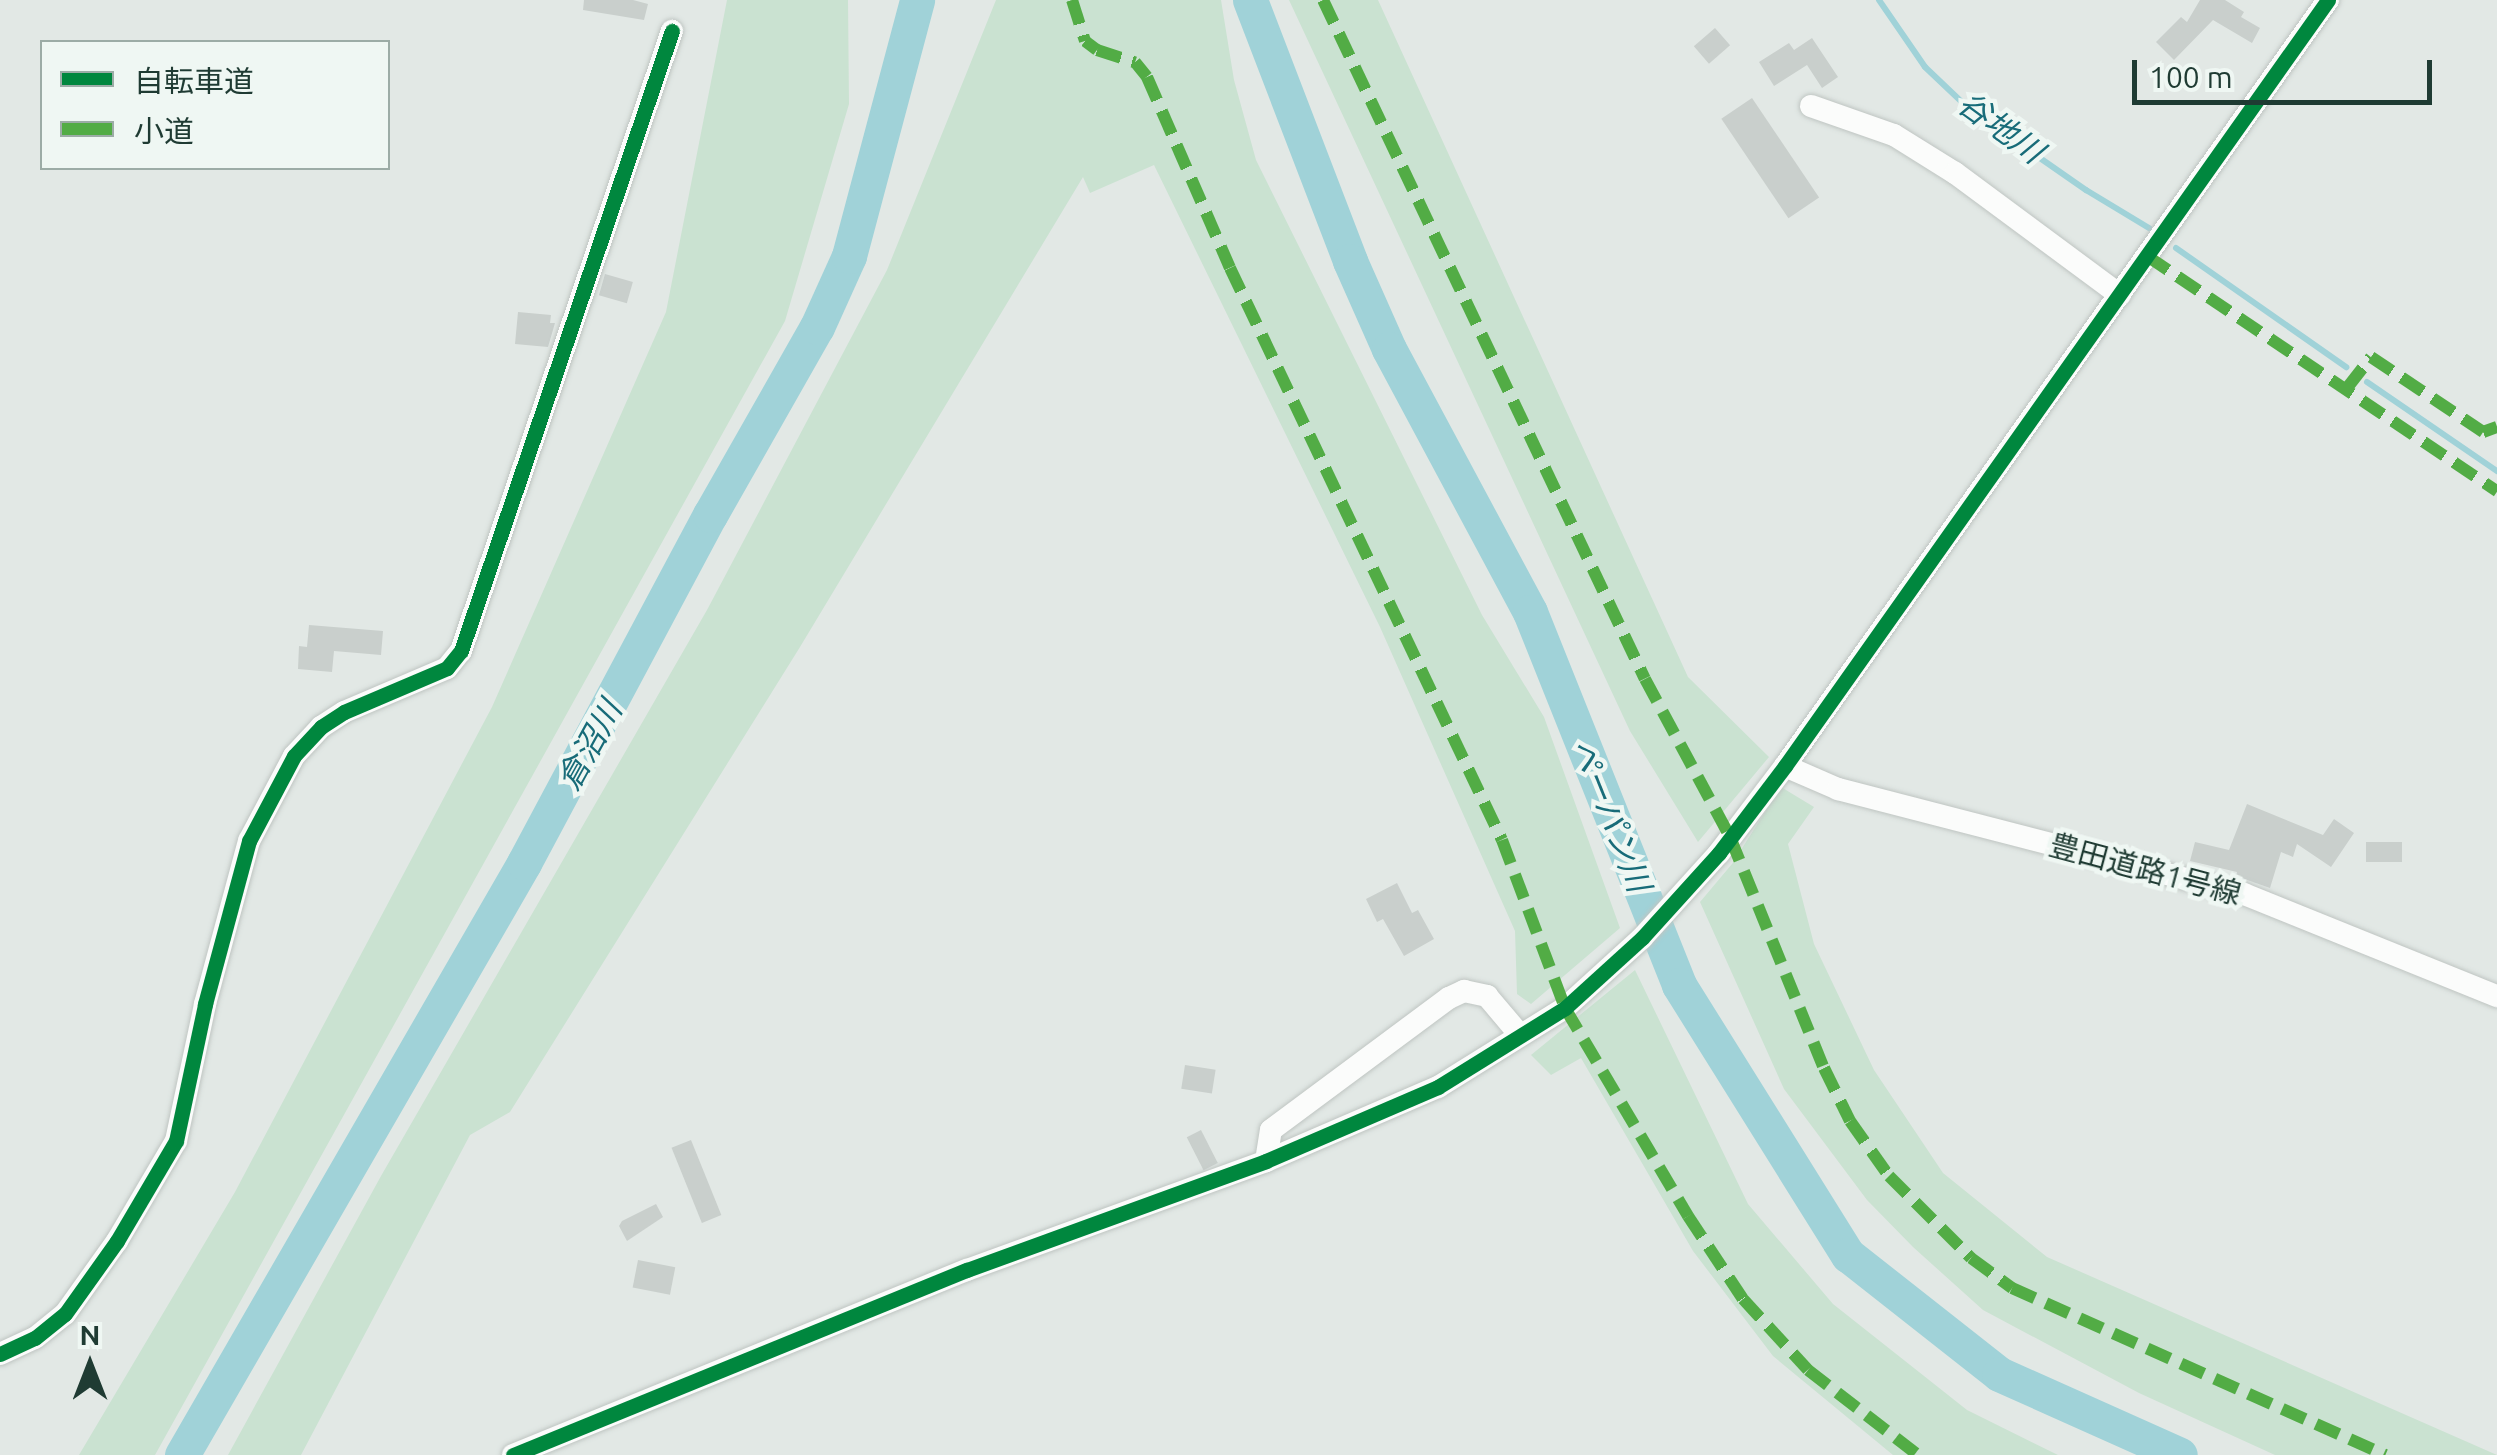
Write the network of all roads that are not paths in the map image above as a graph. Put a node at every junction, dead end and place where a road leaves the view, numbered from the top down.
1 (2328, 0) edge
2 (672, 31) dead end
3 (1810, 106) dead end
4 (2120, 296) junction
5 (1785, 766) junction
6 (2497, 996) edge
7 (1520, 1036) junction
8 (1266, 1161) junction
9 (0, 1354) edge
10 (513, 1455) edge

1 - 4 street
2 - 9 street
3 - 4 street
4 - 5 street
5 - 6 street, 豊田道路1号線
5 - 7 street
7 - 8 street
7 - 8 street
8 - 10 street

